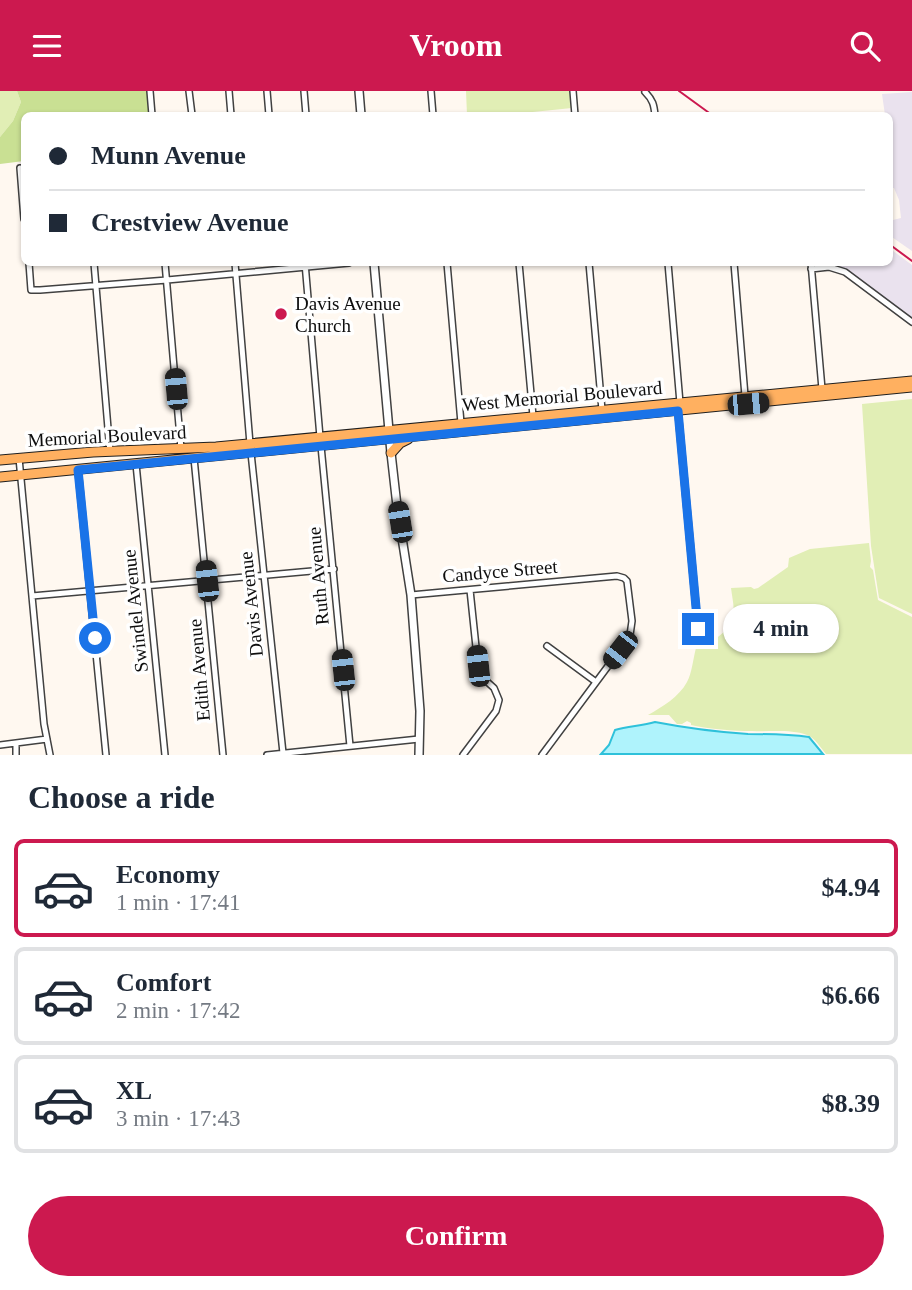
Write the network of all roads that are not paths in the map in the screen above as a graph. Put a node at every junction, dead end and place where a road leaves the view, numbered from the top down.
1 (150, 91) edge
2 (190, 91) edge
3 (229, 91) edge
4 (267, 91) edge
5 (304, 91) edge
6 (359, 91) edge
7 (431, 91) edge
8 (573, 91) edge
9 (645, 92) edge
10 (152, 112) edge
11 (192, 112) edge
12 (231, 112) edge
13 (269, 112) edge
14 (306, 112) edge
15 (361, 112) edge
16 (433, 112) edge
17 (575, 112) edge
18 (655, 112) edge
19 (20, 168) dead end
20 (21, 173) edge
21 (29, 266) edge
22 (94, 266) edge
23 (165, 266) edge
24 (235, 266) edge
25 (297, 266) edge
26 (305, 266) edge
27 (374, 266) edge
28 (447, 266) edge
29 (519, 266) edge
30 (589, 266) edge
31 (668, 266) edge
32 (734, 266) edge
33 (811, 266) edge
34 (236, 274) junction
35 (167, 281) junction
36 (96, 286) junction
37 (912, 322) edge
38 (912, 381) edge
39 (912, 387) edge
40 (822, 393) junction
41 (747, 400) junction
42 (679, 407) junction
43 (602, 410) junction
44 (533, 420) junction
45 (461, 423) junction
46 (390, 435) junction
47 (411, 437) junction
48 (321, 441) junction
49 (216, 447) joint
50 (251, 448) junction
51 (181, 449) junction
52 (110, 452) junction
53 (391, 453) junction
54 (19, 458) junction
55 (194, 458) junction
56 (0, 460) edge
57 (136, 464) junction
58 (78, 470) junction
59 (21, 475) junction
60 (0, 477) edge
61 (334, 569) junction
62 (264, 575) junction
63 (207, 581) junction
64 (149, 586) junction
65 (91, 590) junction
66 (470, 590) junction
67 (411, 595) junction
68 (32, 596) junction
69 (698, 629) dead end
70 (547, 646) dead end
71 (596, 682) junction
72 (47, 739) junction
73 (419, 739) junction
74 (16, 743) junction
75 (0, 745) edge
76 (350, 746) junction
77 (283, 753) edge
78 (16, 754) edge
79 (50, 754) edge
80 (106, 754) edge
81 (164, 754) edge
82 (223, 754) edge
83 (267, 754) edge
84 (419, 754) edge
85 (463, 754) edge
86 (542, 754) edge

1 - 10 street
2 - 11 street
3 - 12 street
4 - 13 street
5 - 14 street
6 - 15 street
7 - 16 street
8 - 17 street
9 - 18 street
19 - 20 street
21 - 36 street
22 - 36 street
23 - 35 street
24 - 34 street, Davis Avenue
25 - 34 street
26 - 48 street, Ruth Avenue
27 - 46 street
28 - 45 street
29 - 44 street
30 - 43 street
31 - 42 street
32 - 41 street
33 - 37 street
33 - 40 street
34 - 35 street
34 - 50 street, Davis Avenue
35 - 36 street
35 - 51 street
36 - 52 street
38 - 40 main road, West Memorial Boulevard
39 - 40 main road, West Memorial Boulevard
40 - 41 main road, West Memorial Boulevard
41 - 42 main road, West Memorial Boulevard
42 - 43 main road, West Memorial Boulevard
42 - 44 main road, West Memorial Boulevard
42 - 69 street
43 - 44 main road, West Memorial Boulevard
44 - 45 main road, West Memorial Boulevard
44 - 47 main road, West Memorial Boulevard
45 - 46 main road, West Memorial Boulevard
46 - 47 main road, West Memorial Boulevard
46 - 48 main road, West Memorial Boulevard
46 - 53 street
47 - 53 main road
48 - 50 main road, West Memorial Boulevard
48 - 50 main road, West Memorial Boulevard
48 - 61 street, Ruth Avenue
49 - 50 main road, West Memorial Boulevard
49 - 51 main road, Memorial Boulevard
50 - 55 main road, West Memorial Boulevard
50 - 62 street, Davis Avenue
51 - 52 main road, Memorial Boulevard
52 - 54 main road, Memorial Boulevard
53 - 67 street
54 - 56 main road, Memorial Boulevard
54 - 59 street
55 - 57 main road, West Memorial Boulevard
55 - 63 street, Edith Avenue
57 - 58 main road, West Memorial Boulevard
57 - 64 street, Swindel Avenue
58 - 59 main road, West Memorial Boulevard
58 - 65 street
59 - 60 main road, West Memorial Boulevard
59 - 68 street
61 - 62 street
61 - 76 street, Ruth Avenue
62 - 63 street
62 - 77 street, Davis Avenue
63 - 64 street
63 - 82 street, Edith Avenue
64 - 65 street
64 - 81 street, Swindel Avenue
65 - 68 street
65 - 80 street
66 - 67 street, Candyce Street
66 - 71 street, Candyce Street
66 - 85 street
67 - 73 street
68 - 72 street
70 - 71 street
71 - 86 street
72 - 74 street
72 - 79 street
73 - 76 street
73 - 84 street
74 - 75 street
74 - 78 street
76 - 77 street
77 - 83 street

